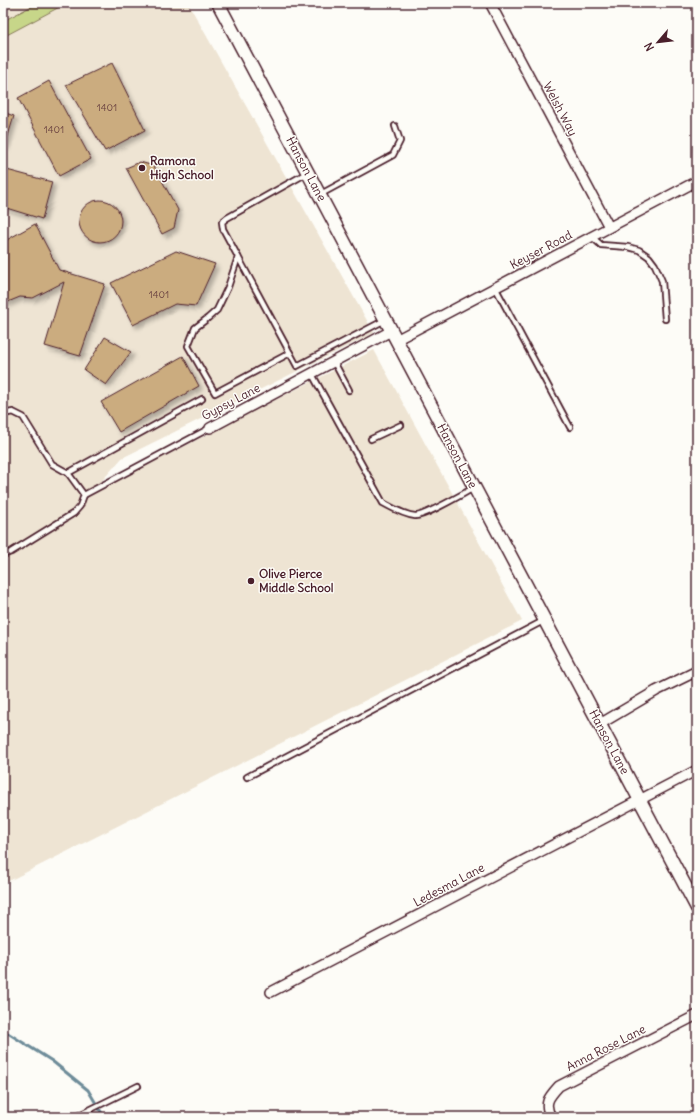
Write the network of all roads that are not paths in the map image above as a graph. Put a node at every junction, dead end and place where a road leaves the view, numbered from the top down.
1 (218, 3) edge
2 (490, 3) edge
3 (395, 126) dead end
4 (307, 173) junction
5 (697, 181) edge
6 (319, 195) junction
7 (609, 227) junction
8 (591, 236) junction
9 (238, 258) junction
10 (496, 287) junction
11 (665, 319) dead end
12 (385, 320) junction
13 (393, 336) junction
14 (290, 353) junction
15 (334, 362) junction
16 (312, 374) junction
17 (349, 390) dead end
18 (202, 399) dead end
19 (3, 414) edge
20 (401, 425) dead end
21 (570, 427) dead end
22 (210, 428) joint
23 (371, 439) dead end
24 (68, 473) junction
25 (474, 488) junction
26 (84, 496) junction
27 (3, 555) edge
28 (545, 620) junction
29 (697, 671) edge
30 (600, 724) junction
31 (697, 770) edge
32 (247, 777) dead end
33 (639, 799) junction
34 (693, 891) edge
35 (697, 908) edge
36 (271, 992) dead end
37 (697, 1015) edge
38 (138, 1086) dead end
39 (75, 1117) edge
40 (551, 1117) edge

1 - 4 main road, Hanson Lane
2 - 7 street, Welsh Way
3 - 6 lane
4 - 6 main road, Hanson Lane
4 - 9 lane
5 - 7 street, Keyser Road
6 - 12 main road, Hanson Lane
7 - 8 street, Keyser Road
8 - 10 street, Keyser Road
8 - 11 lane
9 - 14 lane
9 - 14 lane
10 - 13 street, Keyser Road
10 - 21 lane
12 - 13 main road, Hanson Lane
12 - 14 lane
13 - 15 street, Gypsy Lane
13 - 25 main road, Hanson Lane
15 - 16 street, Gypsy Lane
15 - 17 lane
16 - 22 street, Gypsy Lane
16 - 25 lane
18 - 24 lane
19 - 24 lane
20 - 23 lane
22 - 26 lane, Gypsy Lane
24 - 26 lane
25 - 28 main road, Hanson Lane
26 - 27 lane
28 - 30 main road, Hanson Lane
28 - 32 lane
29 - 30 street
30 - 33 main road, Hanson Lane
31 - 33 street, Ledesma Lane
33 - 34 main road, Hanson Lane
33 - 36 street, Ledesma Lane
34 - 35 main road, Hanson Lane
37 - 40 street, Anna Rose Lane
38 - 39 lane

